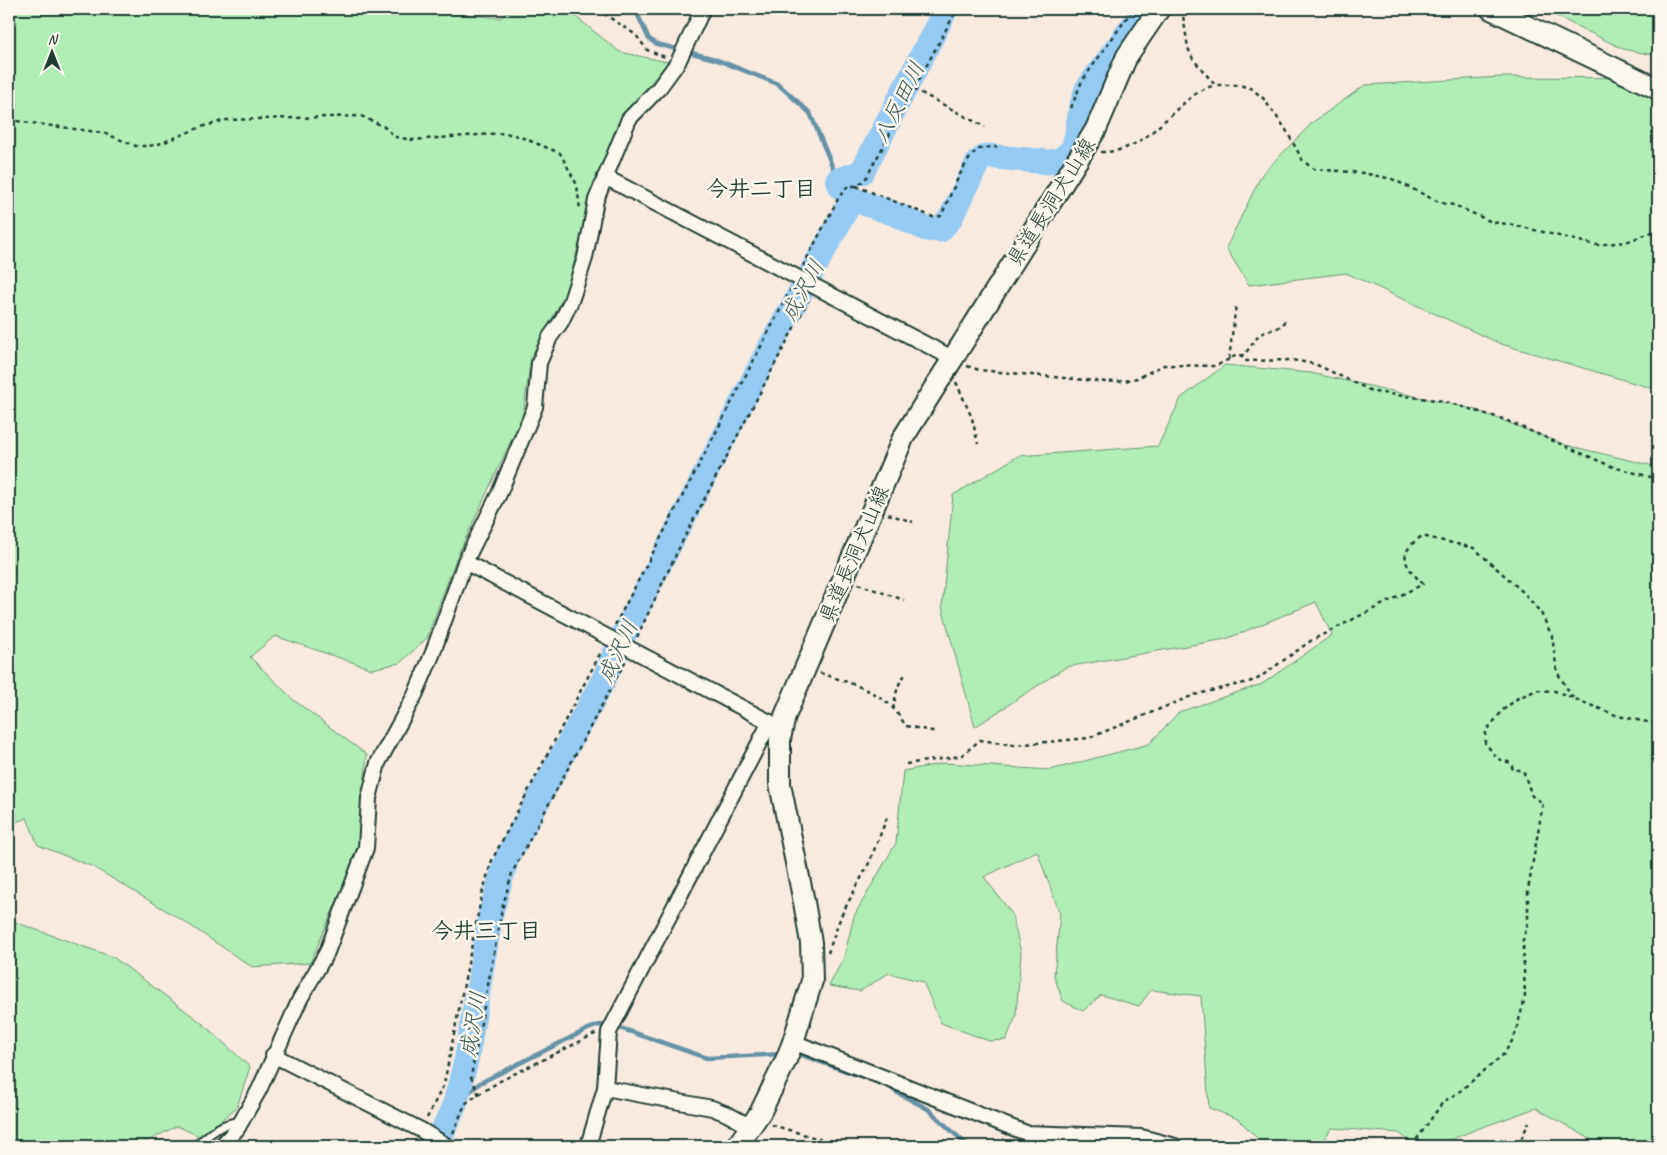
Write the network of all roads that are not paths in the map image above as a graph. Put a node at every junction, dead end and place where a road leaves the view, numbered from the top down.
1 (703, 9) edge
2 (1159, 9) edge
3 (1491, 9) edge
4 (1658, 89) edge
5 (605, 176) junction
6 (948, 365) junction
7 (465, 562) junction
8 (776, 725) junction
9 (790, 1051) junction
10 (273, 1055) junction
11 (605, 1088) junction
12 (241, 1122) junction
13 (753, 1124) junction
14 (448, 1143) edge
15 (194, 1146) edge
16 (221, 1146) edge
17 (588, 1146) edge
18 (737, 1146) edge
19 (1175, 1146) edge

1 - 5 street
2 - 6 main road, 県道長洞犬山線
3 - 4 main road
5 - 6 street
5 - 7 street
6 - 8 main road, 県道長洞犬山線
7 - 8 street
7 - 10 street
8 - 9 main road, 県道長洞犬山線
8 - 11 street
9 - 13 main road, 県道長洞犬山線
9 - 19 street
10 - 12 street
10 - 14 street
11 - 13 street
11 - 17 street
12 - 15 lane
12 - 16 street
13 - 18 main road, 県道長洞犬山線

